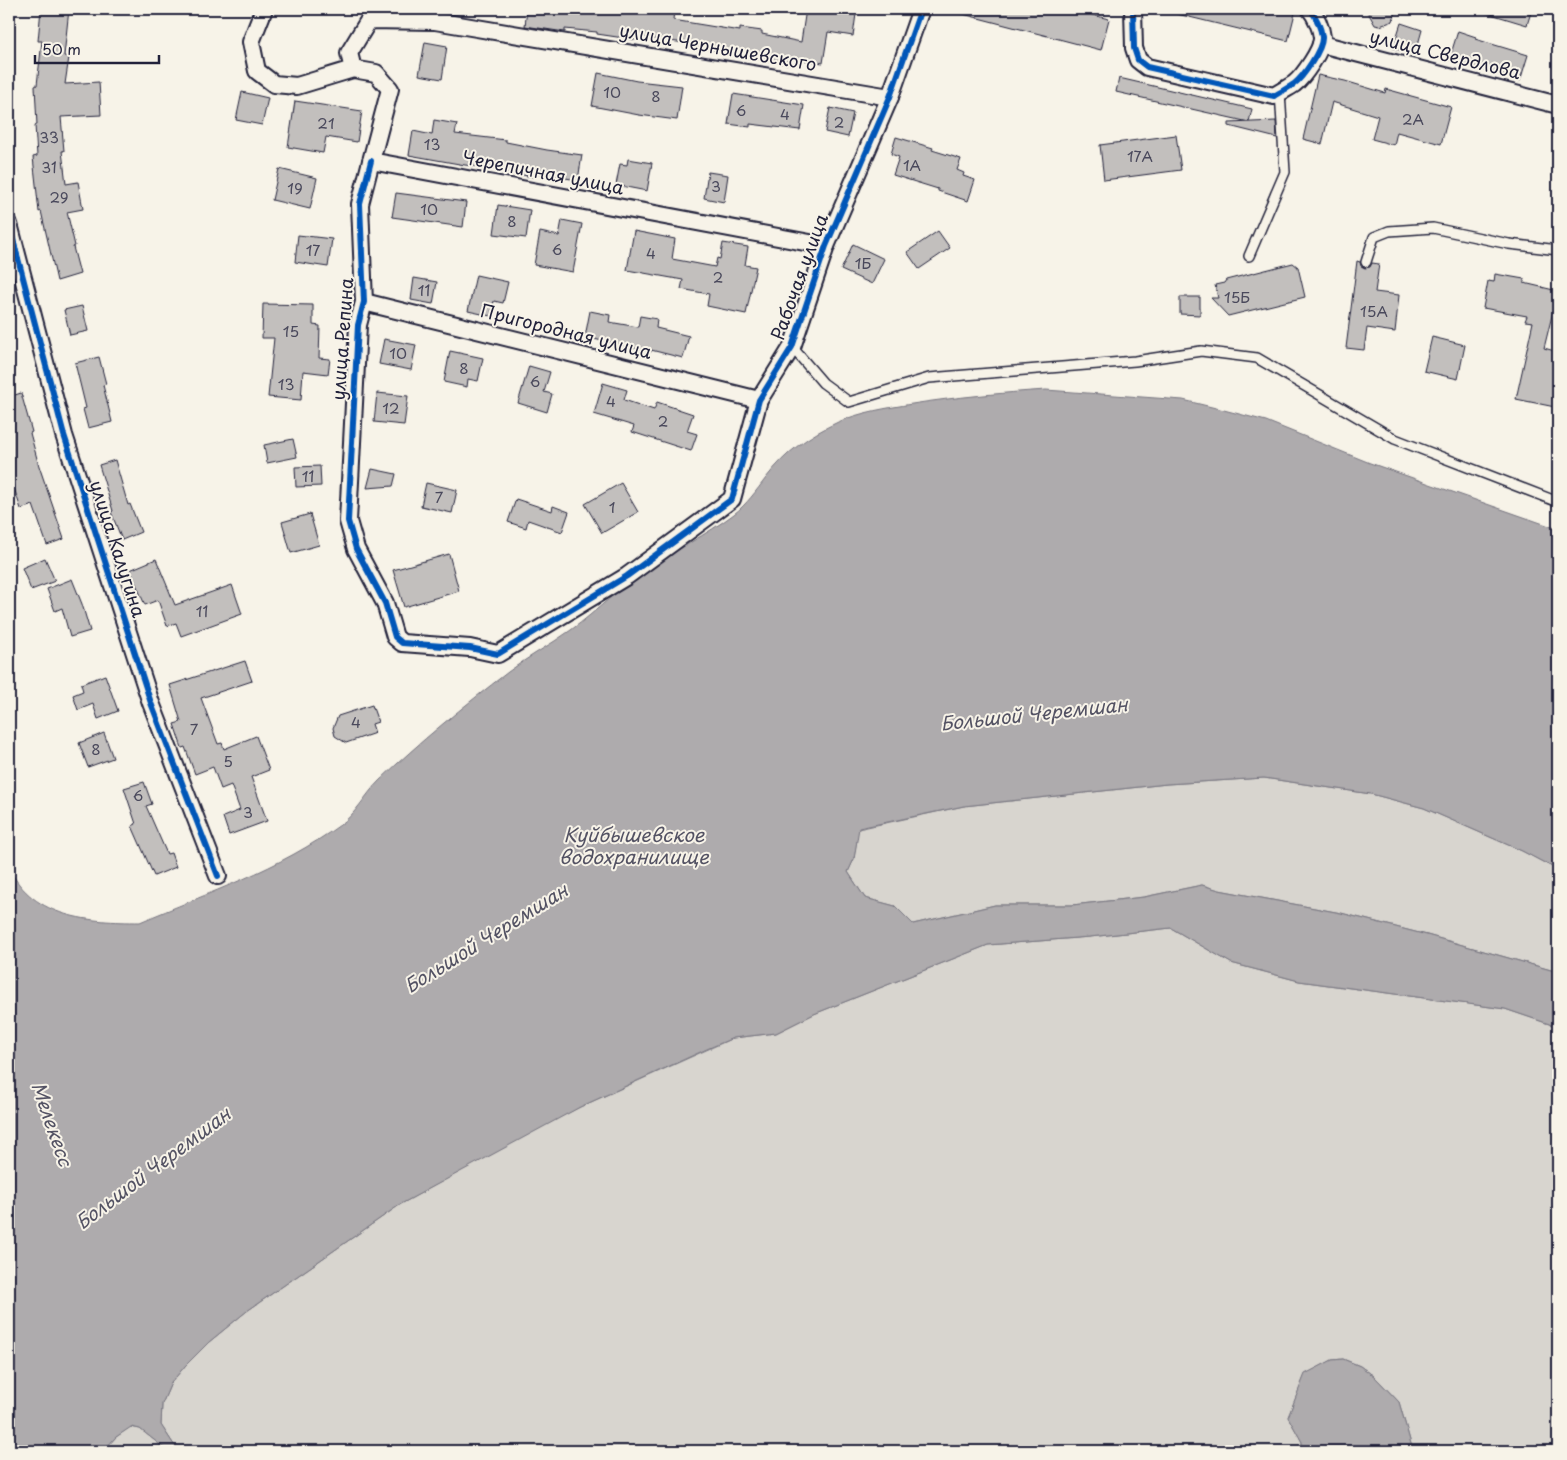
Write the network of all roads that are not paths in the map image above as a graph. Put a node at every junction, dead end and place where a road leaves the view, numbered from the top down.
1 (264, 9) edge
2 (921, 9) edge
3 (1133, 9) edge
4 (1310, 9) edge
5 (1321, 44) junction
6 (353, 68) junction
7 (1280, 92) junction
8 (890, 97) junction
9 (1558, 105) edge
10 (370, 161) junction
11 (9, 224) edge
12 (826, 246) junction
13 (1558, 250) edge
14 (1249, 256) dead end
15 (1366, 262) dead end
16 (364, 302) junction
17 (792, 347) junction
18 (759, 400) junction
19 (732, 499) joint
20 (1558, 502) edge
21 (218, 876) dead end

1 - 6 street
2 - 8 street, Рабочая улица
3 - 7 street
4 - 5 street
5 - 7 street
5 - 9 street, улица Свердлова
6 - 8 street, улица Чернышевского
6 - 10 street
7 - 14 lane
8 - 12 street, Рабочая улица
10 - 12 street, Черепичная улица
10 - 16 street, улица Репина
11 - 21 street, улица Калугина
12 - 17 street, Рабочая улица
13 - 15 lane
16 - 18 street, Пригородная улица
16 - 19 street, улица Репина
17 - 18 street, Рабочая улица
17 - 20 lane
18 - 19 street, Рабочая улица

